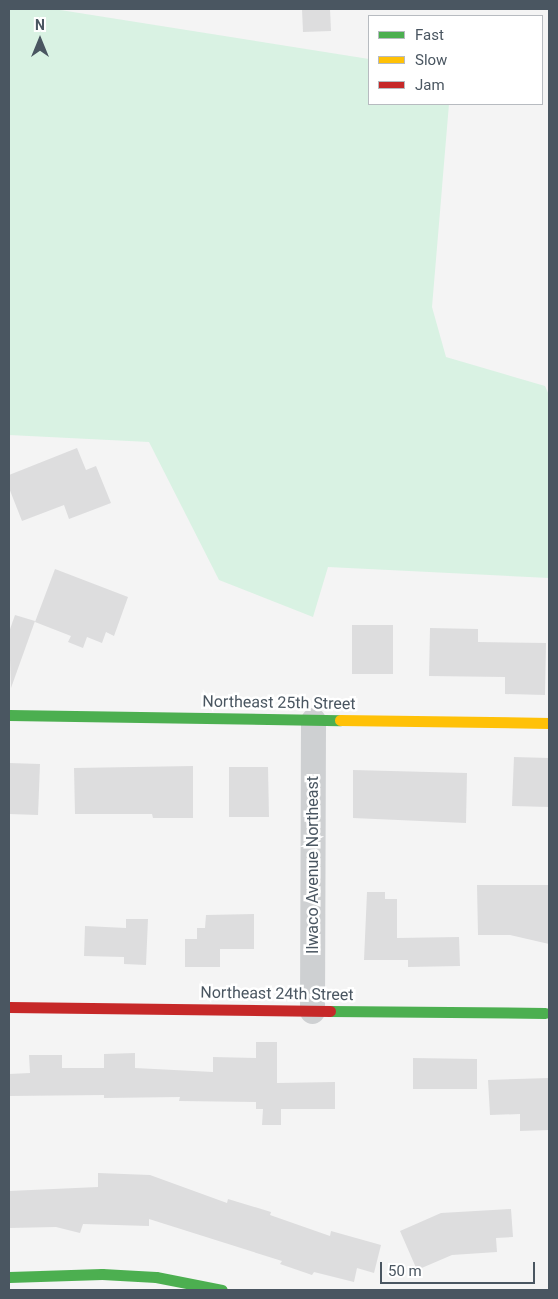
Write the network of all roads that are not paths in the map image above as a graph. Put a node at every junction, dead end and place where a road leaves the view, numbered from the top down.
1 (9, 715) edge
2 (313, 720) junction
3 (549, 723) edge
4 (9, 1007) edge
5 (312, 1011) junction
6 (545, 1013) dead end
7 (9, 1277) edge
8 (222, 1290) edge

1 - 2 street, Northeast 25th Street
2 - 3 street, Northeast 25th Street
2 - 5 street, Ilwaco Avenue Northeast
4 - 5 street, Northeast 24th Street
5 - 6 street, Northeast 24th Street
7 - 8 street

